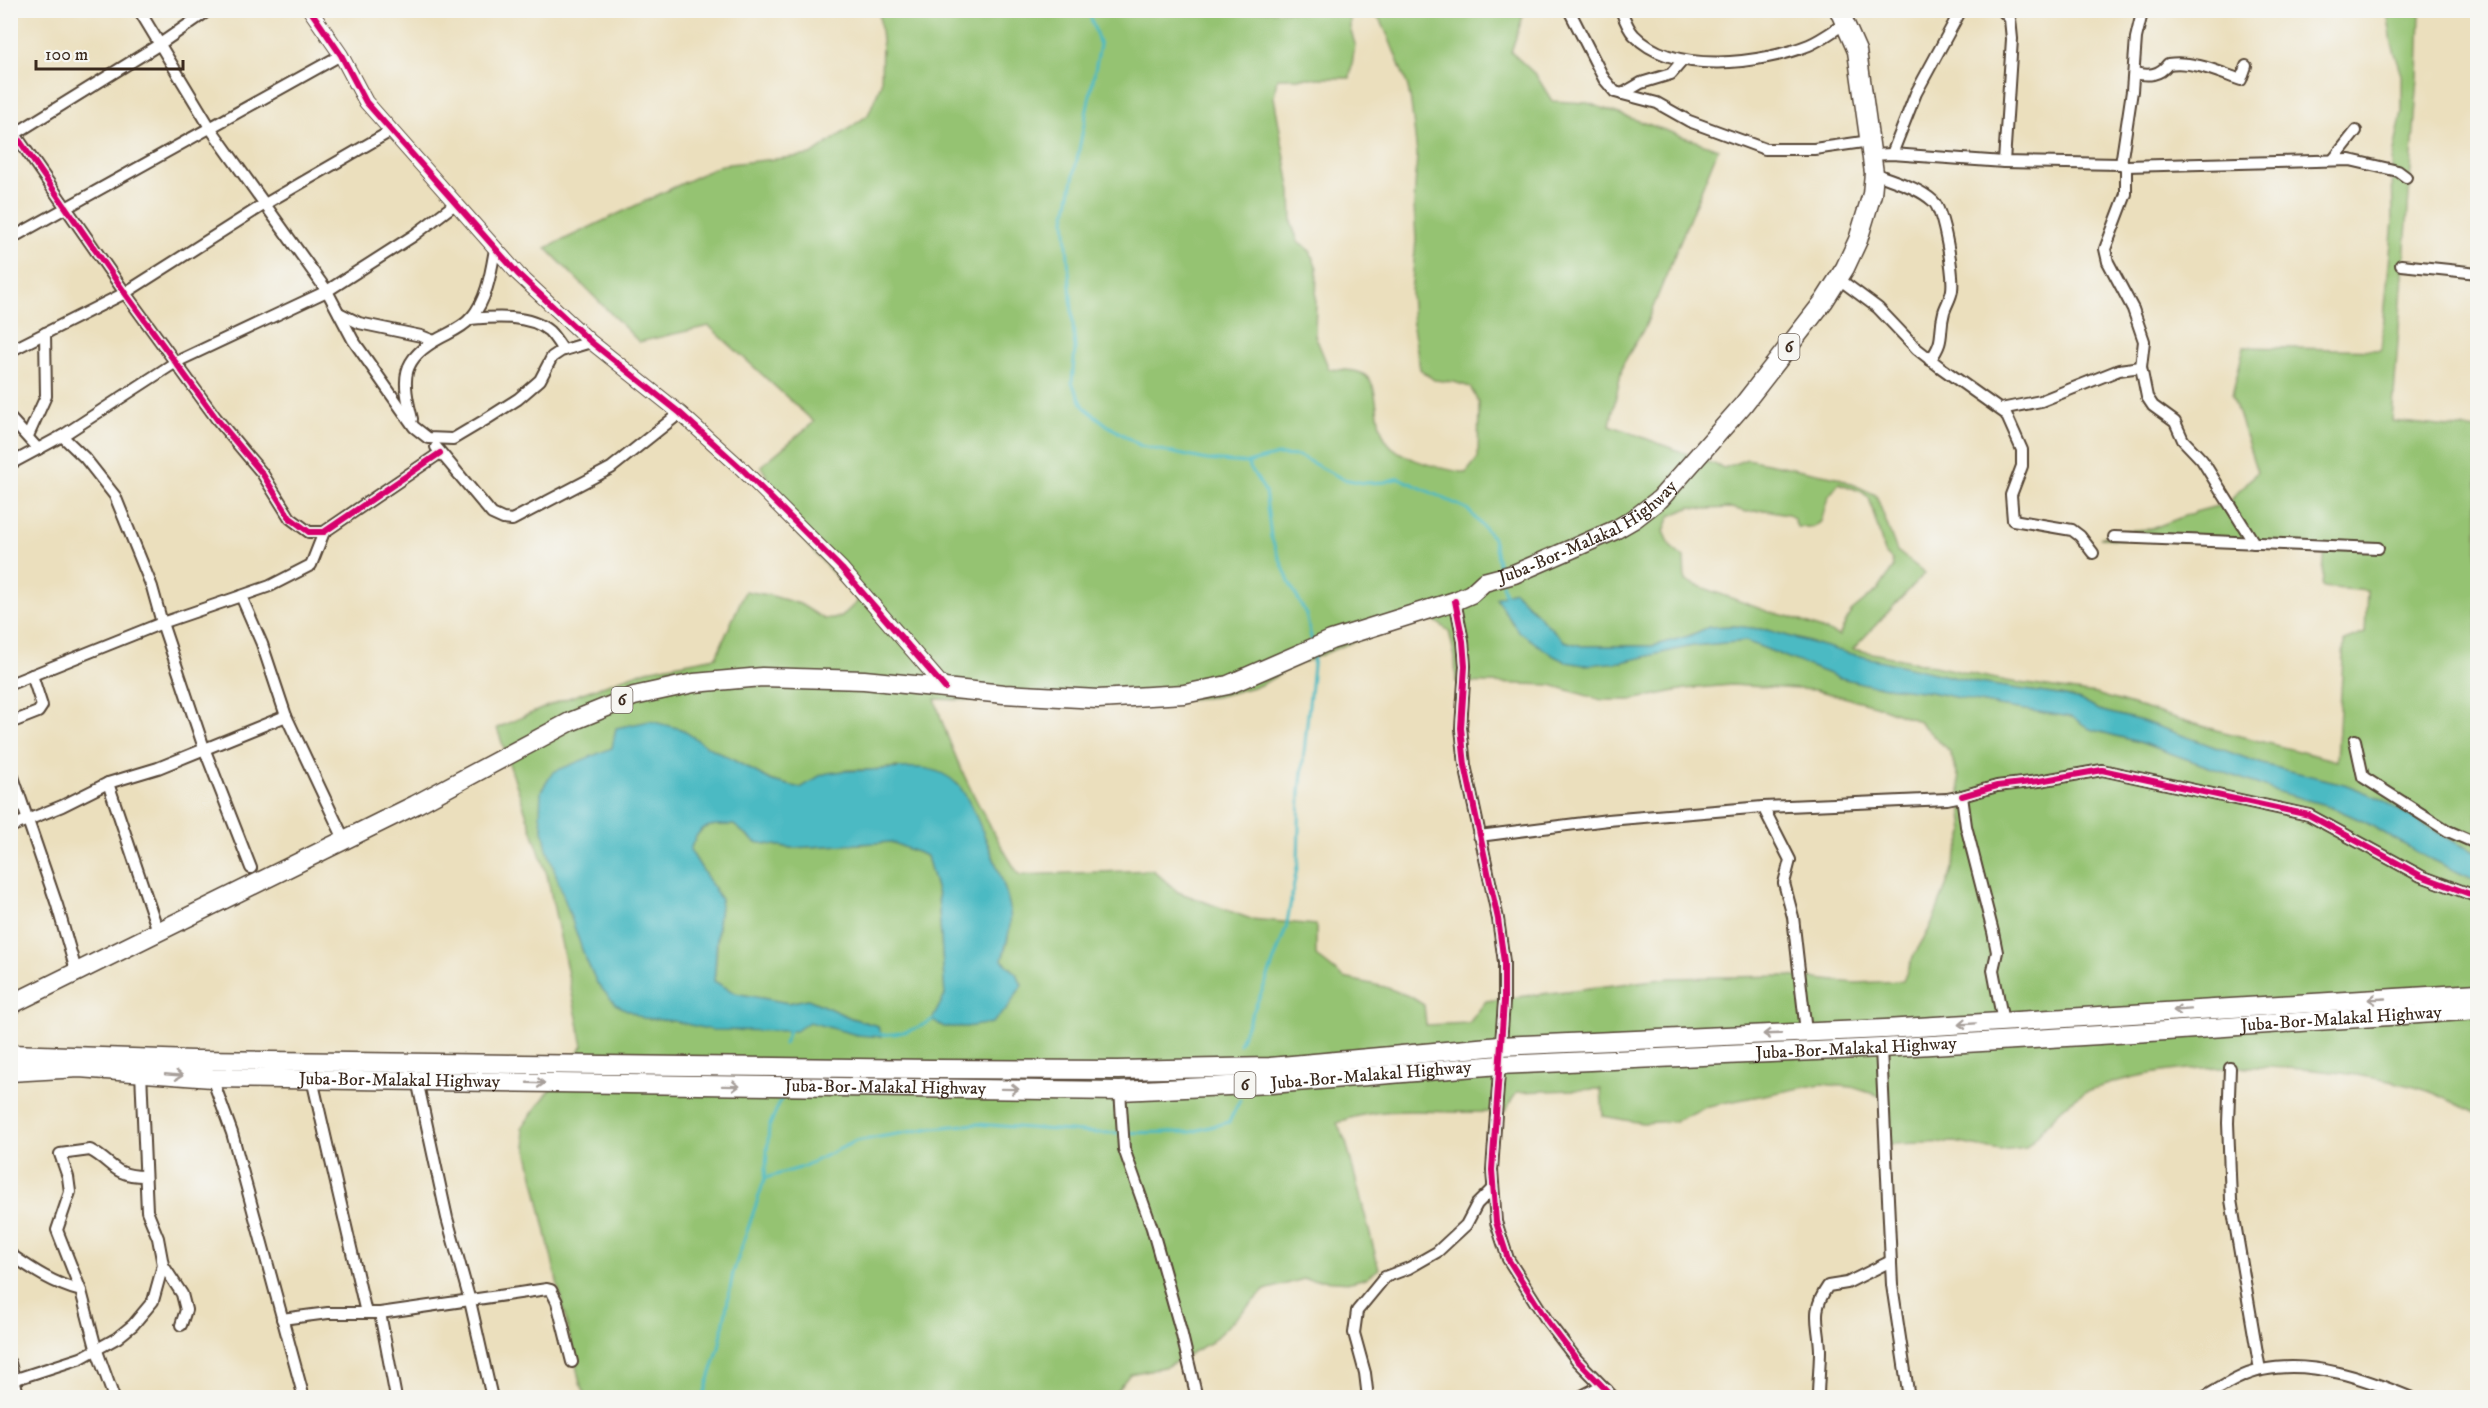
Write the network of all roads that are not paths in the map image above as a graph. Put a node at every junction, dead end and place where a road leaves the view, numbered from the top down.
1 (139, 10) edge
2 (209, 10) edge
3 (310, 10) edge
4 (1569, 10) edge
5 (1621, 10) edge
6 (1961, 10) edge
7 (2002, 10) edge
8 (2139, 10) edge
9 (1842, 17) edge
10 (160, 44) junction
11 (341, 55) junction
12 (1683, 60) junction
13 (2246, 66) dead end
14 (2134, 73) junction
15 (1622, 94) junction
16 (210, 129) junction
17 (392, 131) junction
18 (2356, 131) dead end
19 (12, 133) edge
20 (1892, 154) junction
21 (1872, 156) junction
22 (2332, 160) junction
23 (2004, 162) junction
24 (2124, 165) junction
25 (2406, 177) dead end
26 (265, 204) junction
27 (455, 204) junction
28 (67, 206) junction
29 (10, 239) edge
30 (495, 249) junction
31 (2401, 265) dead end
32 (2478, 273) edge
33 (1839, 279) junction
34 (327, 291) junction
35 (125, 293) junction
36 (339, 313) junction
37 (470, 319) junction
38 (45, 333) junction
39 (434, 341) junction
40 (591, 342) junction
41 (563, 350) junction
42 (10, 351) edge
43 (1930, 360) junction
44 (176, 362) junction
45 (2141, 367) junction
46 (2001, 409) junction
47 (680, 412) junction
48 (10, 418) edge
49 (414, 426) junction
50 (28, 436) junction
51 (62, 436) junction
52 (428, 438) junction
53 (38, 449) junction
54 (440, 453) junction
55 (10, 464) edge
56 (324, 532) junction
57 (2114, 537) dead end
58 (2254, 543) junction
59 (2378, 548) dead end
60 (2093, 553) dead end
61 (241, 596) junction
62 (1455, 601) junction
63 (162, 623) junction
64 (32, 675) junction
65 (10, 684) edge
66 (945, 688) junction
67 (286, 716) junction
68 (10, 723) edge
69 (2355, 740) dead end
70 (204, 748) junction
71 (10, 768) edge
72 (108, 783) junction
73 (1962, 796) junction
74 (1763, 807) junction
75 (28, 819) junction
76 (10, 827) edge
77 (1479, 836) junction
78 (344, 839) junction
79 (2478, 844) edge
80 (251, 868) dead end
81 (2478, 897) edge
82 (158, 931) junction
83 (77, 974) junction
84 (2478, 993) edge
85 (10, 1005) edge
86 (2478, 1010) edge
87 (2003, 1022) junction
88 (1806, 1032) junction
89 (1500, 1046) junction
90 (1881, 1048) junction
91 (10, 1054) edge
92 (1499, 1065) junction
93 (2230, 1068) dead end
94 (10, 1072) edge
95 (141, 1072) junction
96 (212, 1078) junction
97 (312, 1079) junction
98 (417, 1080) junction
99 (1120, 1090) junction
100 (144, 1176) junction
101 (1493, 1188) junction
102 (10, 1254) edge
103 (1891, 1261) junction
104 (163, 1265) junction
105 (81, 1291) junction
106 (470, 1301) junction
107 (366, 1313) junction
108 (380, 1313) junction
109 (282, 1319) junction
110 (181, 1325) dead end
111 (96, 1348) junction
112 (572, 1362) dead end
113 (10, 1363) edge
114 (2260, 1370) junction
115 (12, 1381) edge
116 (20, 1398) edge
117 (114, 1398) edge
118 (304, 1398) edge
119 (396, 1398) edge
120 (492, 1398) edge
121 (1197, 1398) edge
122 (1368, 1398) edge
123 (1578, 1398) edge
124 (1615, 1398) edge
125 (1818, 1398) edge
126 (1910, 1398) edge
127 (2203, 1398) edge
128 (2412, 1398) edge

1 - 10 street
2 - 10 street
3 - 11 street
4 - 15 street
5 - 12 street
6 - 20 street
7 - 23 street
8 - 14 street
9 - 12 street
9 - 21 main road, Juba-Bor-Malakal Highway / 6
10 - 16 street
10 - 19 street
11 - 16 street
11 - 17 street
12 - 15 street
13 - 14 street
14 - 24 street
15 - 21 street
16 - 26 street
16 - 28 street
17 - 26 street
17 - 27 street
18 - 22 street
19 - 28 street
20 - 21 street
20 - 23 street
21 - 33 main road, Juba-Bor-Malakal Highway / 6
21 - 43 street
22 - 24 street
22 - 25 street
23 - 24 street
24 - 45 street
26 - 34 street
26 - 35 street
27 - 30 street
27 - 34 street
28 - 29 street
28 - 35 street
30 - 37 street
30 - 40 street
31 - 32 street
33 - 43 street
33 - 62 main road, Juba-Bor-Malakal Highway / 6
34 - 36 street
34 - 44 street
35 - 38 street
35 - 44 street
36 - 39 street
36 - 49 street
37 - 39 street
37 - 41 street
38 - 42 street
38 - 50 street
39 - 49 street
40 - 41 street
40 - 47 street
41 - 52 street
43 - 46 street
44 - 51 street
44 - 56 street
45 - 46 street
45 - 58 street
46 - 60 street
47 - 54 street
47 - 66 street
48 - 50 street
49 - 52 street
50 - 53 street
51 - 53 street
51 - 63 street
52 - 54 street
53 - 55 street
54 - 56 street
56 - 61 street
57 - 58 street
58 - 59 street
61 - 63 street
61 - 67 street
62 - 66 main road, Juba-Bor-Malakal Highway / 6
62 - 77 street
63 - 64 street
63 - 70 street
64 - 65 street
64 - 68 street
66 - 78 main road, Juba-Bor-Malakal Highway / 6
67 - 70 street
67 - 78 street
69 - 79 street
70 - 72 street
70 - 80 street
71 - 75 street
72 - 75 street
72 - 82 street
73 - 74 street
73 - 81 street
73 - 87 street
74 - 77 street
74 - 88 street
75 - 76 street
75 - 83 street
77 - 89 street
78 - 82 main road, Juba-Bor-Malakal Highway / 6
82 - 83 main road, Juba-Bor-Malakal Highway / 6
83 - 85 main road, Juba-Bor-Malakal Highway / 6
84 -> 87 main road, Juba-Bor-Malakal Highway / 6
86 - 90 main road, Juba-Bor-Malakal Highway / 6
87 -> 88 main road, Juba-Bor-Malakal Highway / 6
88 -> 89 main road, Juba-Bor-Malakal Highway / 6
89 - 91 main road, Juba-Bor-Malakal Highway / 6
89 - 92 street
90 - 92 main road, Juba-Bor-Malakal Highway / 6
90 - 103 street
92 - 99 main road, Juba-Bor-Malakal Highway / 6
92 - 101 street
93 - 114 street
94 - 95 main road, Juba-Bor-Malakal Highway / 6
95 -> 96 main road, Juba-Bor-Malakal Highway / 6
95 - 100 street
96 - 97 main road, Juba-Bor-Malakal Highway / 6
96 - 109 street
97 - 98 main road, Juba-Bor-Malakal Highway / 6
97 - 107 street
98 -> 99 main road, Juba-Bor-Malakal Highway / 6
98 - 106 street
99 - 121 street
100 - 104 street
100 - 105 street
101 - 122 street
101 - 124 street
102 - 105 street
103 - 125 street
103 - 126 street
104 - 110 street
104 - 111 street
105 - 111 street
106 - 108 street
106 - 112 street
106 - 120 street
107 - 108 street
107 - 109 street
108 - 119 street
109 - 118 street
111 - 115 street
111 - 117 street
113 - 115 street
114 - 127 street
114 - 128 street
115 - 116 street
123 - 124 street

